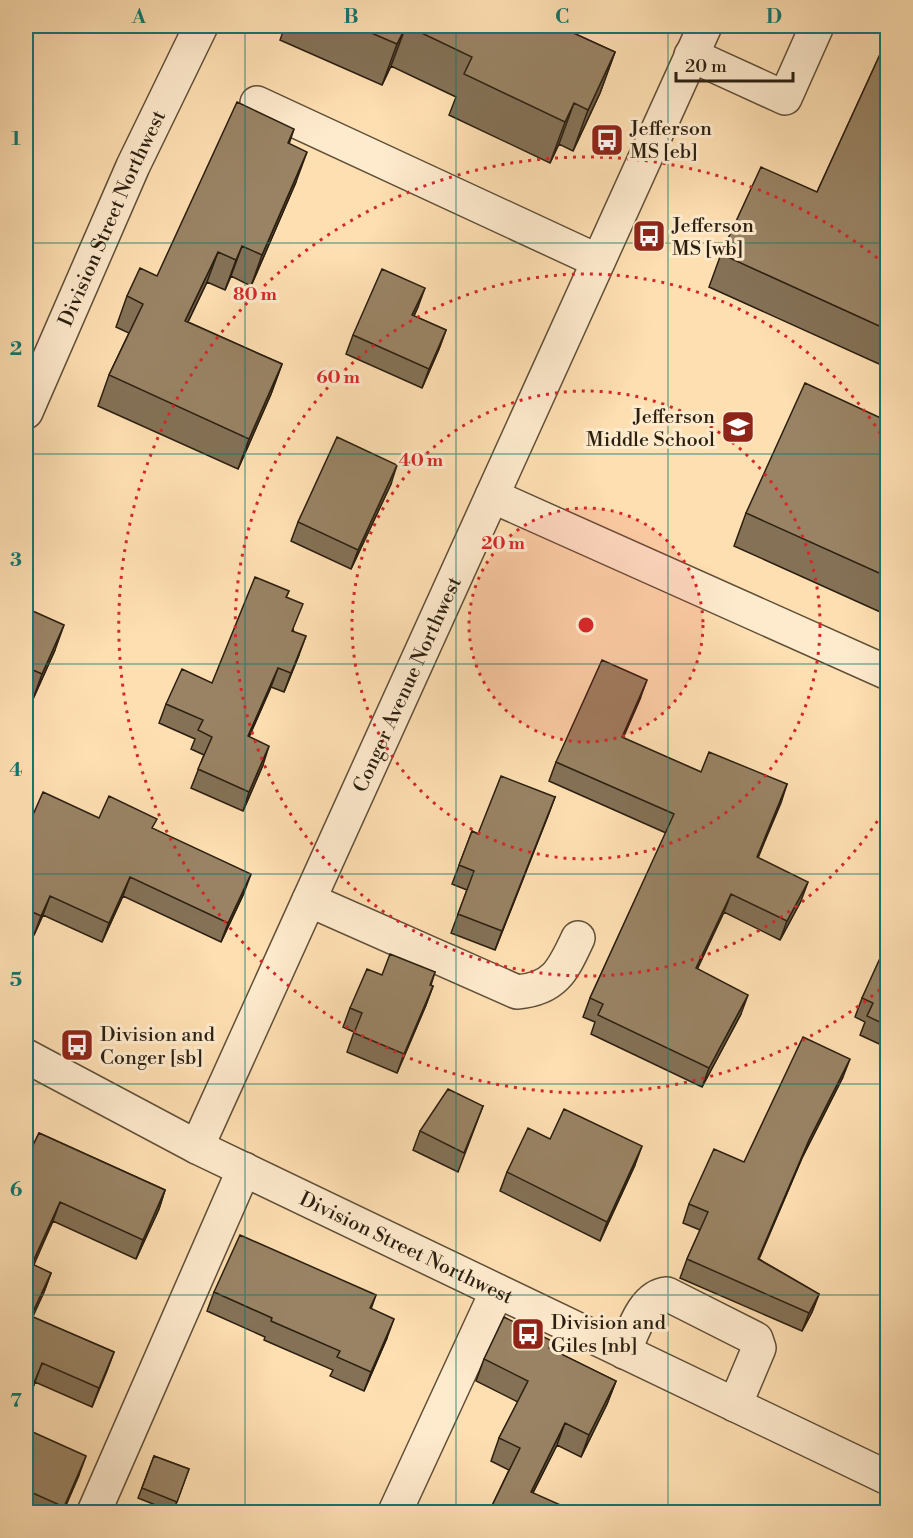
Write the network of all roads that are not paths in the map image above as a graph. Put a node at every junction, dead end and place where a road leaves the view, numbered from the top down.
1 (201, 26) edge
2 (705, 26) edge
3 (817, 26) edge
4 (691, 56) junction
5 (257, 103) dead end
6 (598, 261) junction
7 (26, 412) edge
8 (492, 496) junction
9 (888, 672) edge
10 (309, 900) junction
11 (578, 938) dead end
12 (26, 1056) edge
13 (197, 1147) junction
14 (244, 1169) junction
15 (497, 1291) junction
16 (624, 1352) junction
17 (735, 1405) junction
18 (888, 1478) edge
19 (94, 1512) edge
20 (395, 1512) edge

1 - 7 street, Division Street Northwest
2 - 4 street, Conger Avenue Northwest
3 - 4 street
4 - 6 street, Conger Avenue Northwest
5 - 6 street
6 - 8 street, Conger Avenue Northwest
8 - 9 street
8 - 10 street, Conger Avenue Northwest
10 - 11 street
10 - 13 street, Conger Avenue Northwest
12 - 13 street, Division Street Northwest
13 - 14 street, Division Street Northwest
14 - 15 street, Division Street Northwest
14 - 19 street
15 - 16 street, Division Street Northwest
15 - 20 street
16 - 17 street, Division Street Northwest
16 - 17 street
17 - 18 street, Division Street Northwest

